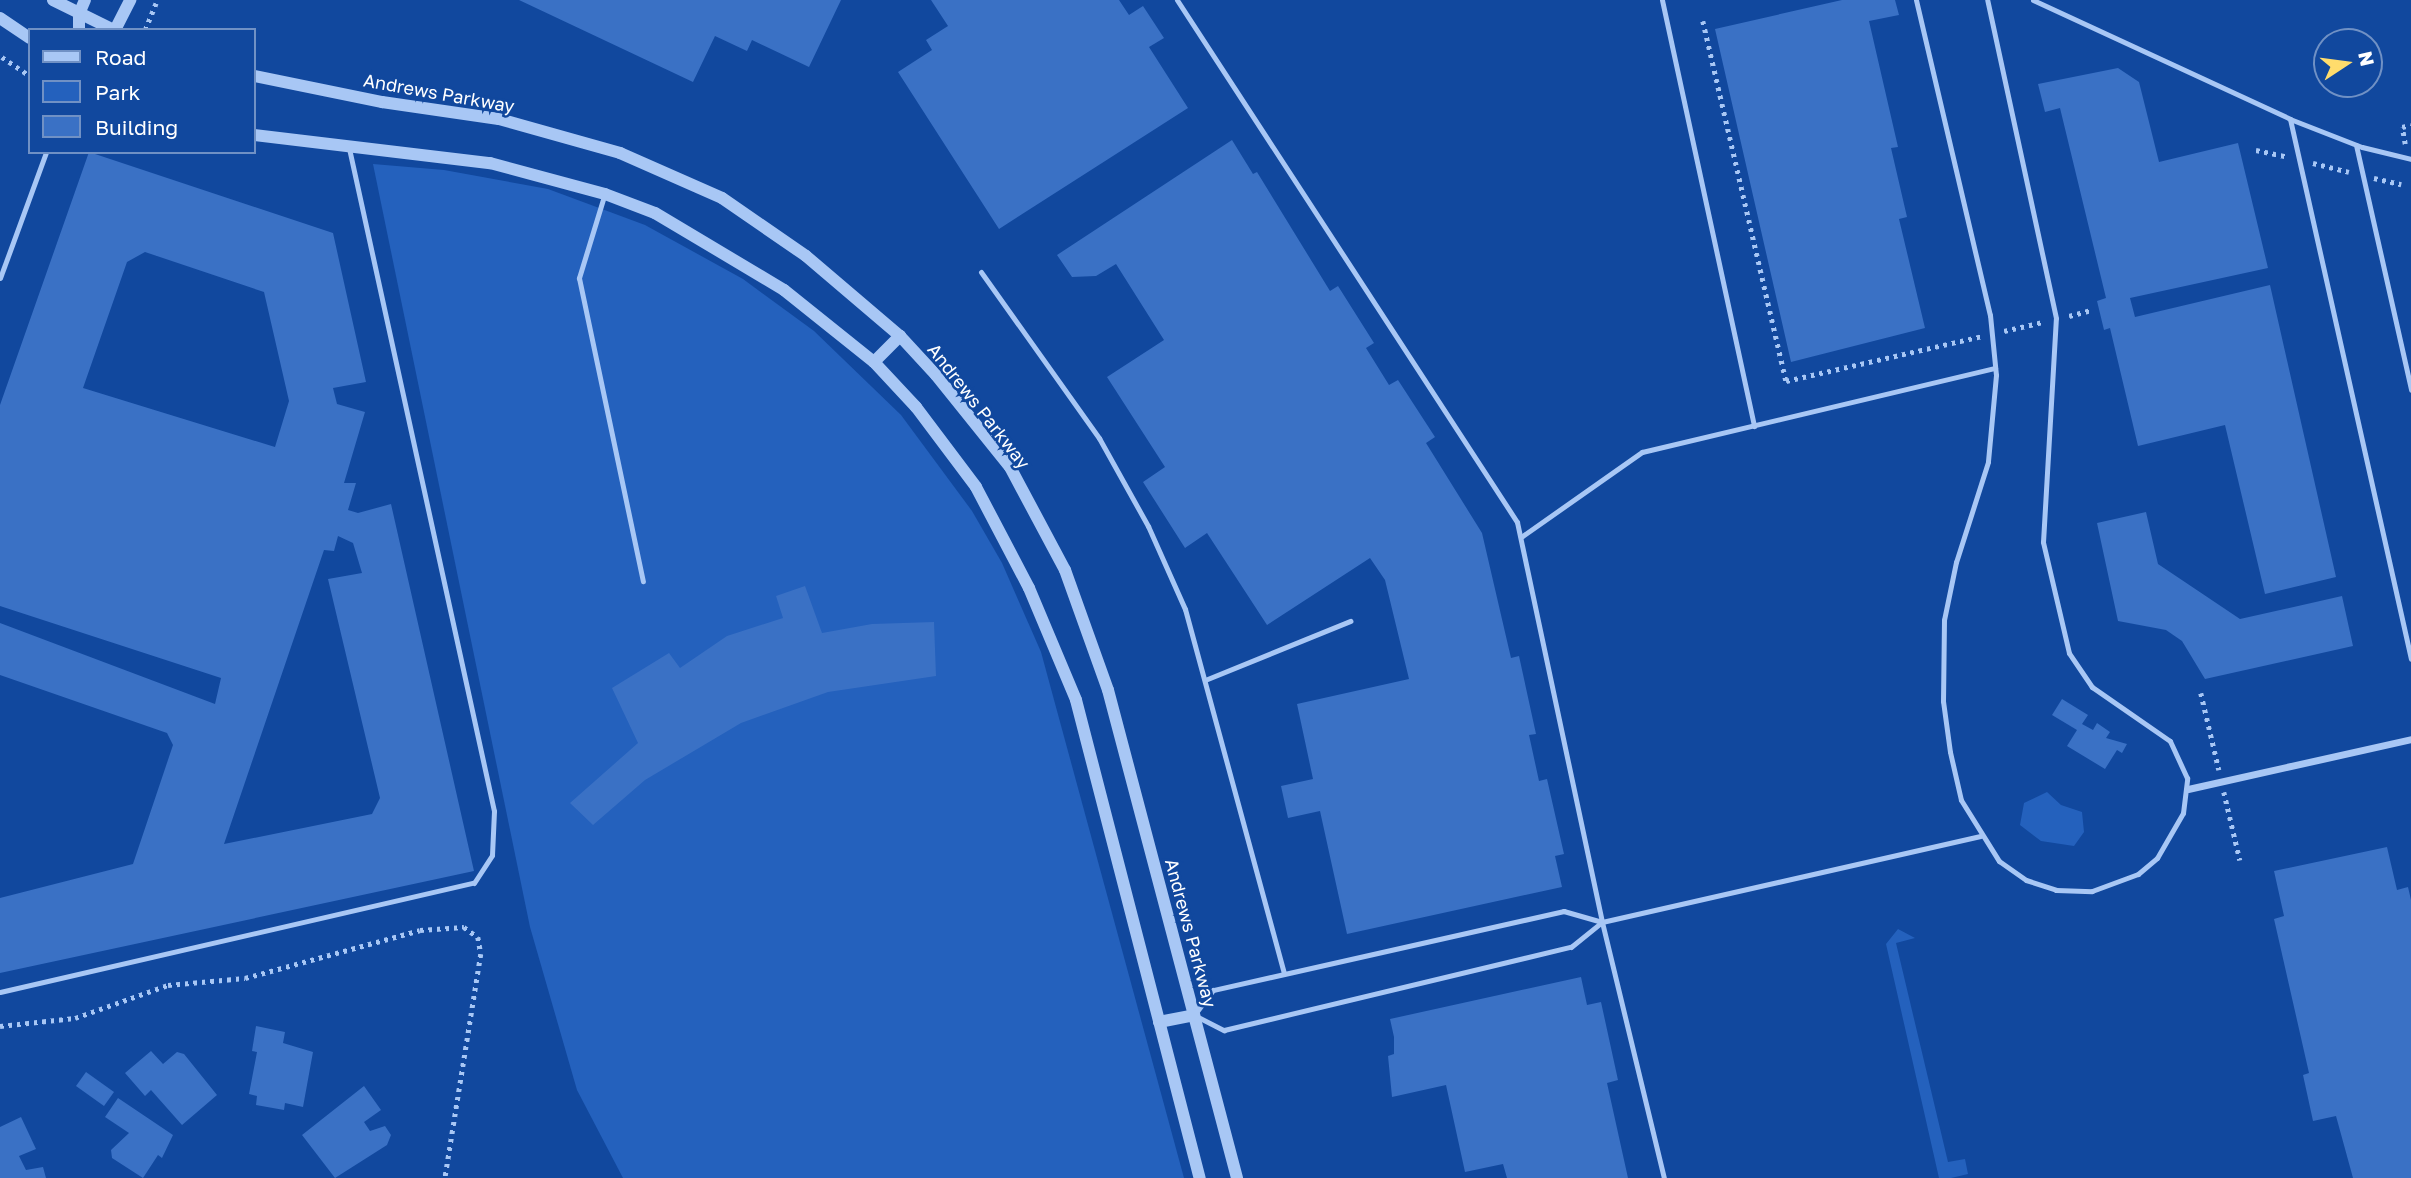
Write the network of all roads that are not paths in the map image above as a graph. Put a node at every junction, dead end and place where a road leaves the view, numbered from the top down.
1 (53, 0) edge
2 (85, 0) edge
3 (130, 0) edge
4 (1177, 0) edge
5 (1662, 0) edge
6 (1916, 0) edge
7 (1987, 0) edge
8 (2032, 0) edge
9 (79, 14) junction
10 (0, 18) edge
11 (79, 28) edge
12 (110, 28) edge
13 (115, 28) edge
14 (28, 37) edge
15 (256, 76) edge
16 (2290, 119) junction
17 (256, 135) edge
18 (2356, 145) junction
19 (349, 148) junction
20 (45, 154) edge
21 (2411, 159) edge
22 (605, 194) junction
23 (981, 272) dead end
24 (0, 278) edge
25 (900, 336) junction
26 (874, 362) junction
27 (1995, 368) junction
28 (2411, 390) edge
29 (1754, 426) junction
30 (1521, 537) junction
31 (643, 581) dead end
32 (1350, 621) dead end
33 (2411, 659) edge
34 (1205, 681) junction
35 (2411, 739) edge
36 (2188, 789) junction
37 (1980, 836) junction
38 (1602, 922) junction
39 (1283, 974) junction
40 (0, 992) edge
41 (1194, 1015) junction
42 (1159, 1022) junction
43 (1200, 1178) edge
44 (1237, 1178) edge
45 (1664, 1178) edge

1 - 9 street
2 - 9 street
3 - 13 street
4 - 30 lane
5 - 29 lane
6 - 27 lane
7 - 36 lane
8 - 16 lane
9 - 11 street
9 - 12 street
10 - 14 street
15 - 25 street, Andrews Parkway
16 - 18 lane
16 - 33 lane
17 - 19 street
18 - 21 lane
18 - 28 lane
19 - 22 street
19 - 40 lane
20 - 24 lane
22 - 26 street
22 - 31 lane
23 - 34 lane
25 - 26 street
25 - 41 street, Andrews Parkway
26 - 42 street
27 - 29 lane
27 - 37 lane
29 - 30 lane
30 - 38 lane
32 - 34 lane
34 - 39 lane
35 - 36 street
36 - 37 lane
37 - 38 lane
38 - 39 lane
38 - 41 lane
38 - 45 lane
39 - 41 lane
41 - 42 street
41 - 44 street, Andrews Parkway
42 - 43 street

